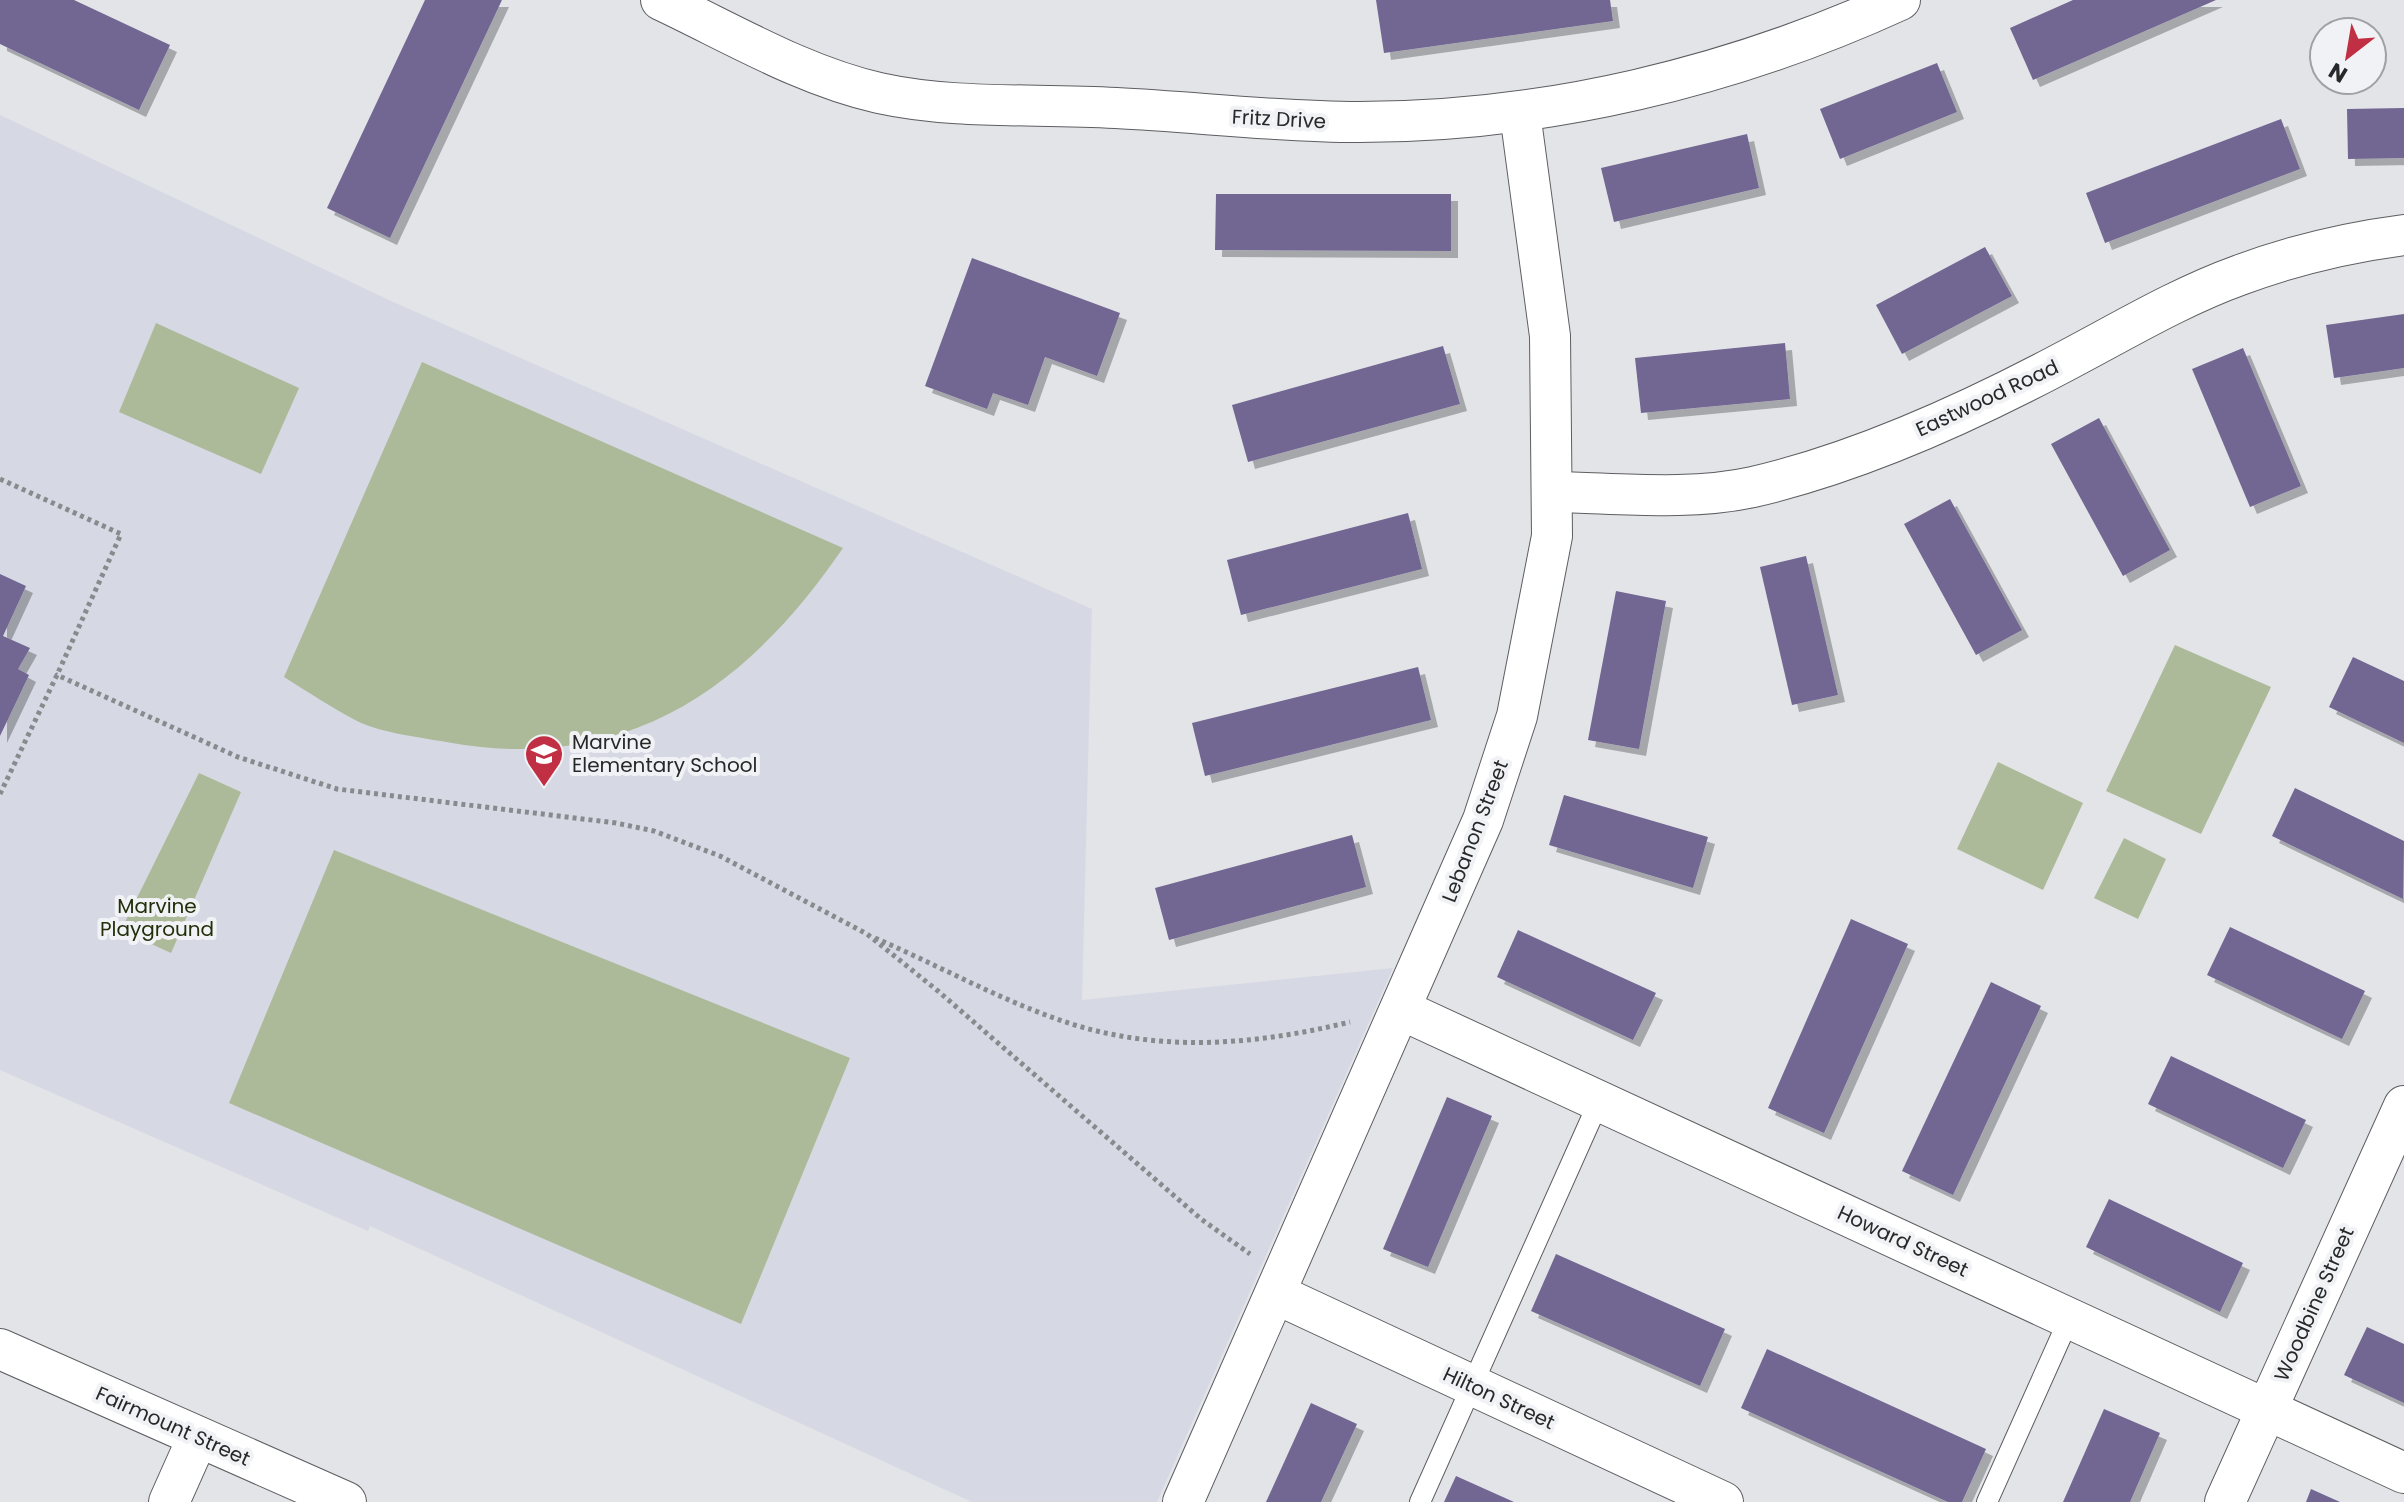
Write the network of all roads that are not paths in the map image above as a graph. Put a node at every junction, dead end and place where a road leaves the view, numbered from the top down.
1 (661, 0) edge
2 (1900, 0) edge
3 (1520, 113) junction
4 (2404, 235) edge
5 (1554, 492) junction
6 (1402, 1010) junction
7 (1600, 1099) junction
8 (2404, 1106) edge
9 (1276, 1294) junction
10 (2069, 1319) junction
11 (0, 1349) edge
12 (1472, 1386) junction
13 (2266, 1410) junction
14 (198, 1437) junction
15 (2404, 1473) edge
16 (169, 1502) edge
17 (346, 1502) edge
18 (1183, 1502) edge
19 (1420, 1502) edge
20 (1723, 1502) edge
21 (1987, 1502) edge
22 (2225, 1502) edge

1 - 3 street, Fritz Drive
2 - 3 street, Fritz Drive
3 - 5 street, Lebanon Street
4 - 5 street, Eastwood Road
5 - 6 street, Lebanon Street
6 - 7 street, Howard Street
6 - 9 street, Lebanon Street
7 - 10 street, Howard Street
7 - 12 lane
8 - 13 street, Woodbine Street
9 - 12 street, Hilton Street
9 - 18 street, Lebanon Street
10 - 13 street, Howard Street
10 - 21 lane
11 - 14 street, Fairmount Street
12 - 19 lane
12 - 20 street, Hilton Street
13 - 15 street, Howard Street
13 - 22 street, Woodbine Street
14 - 16 street
14 - 17 street, Fairmount Street

